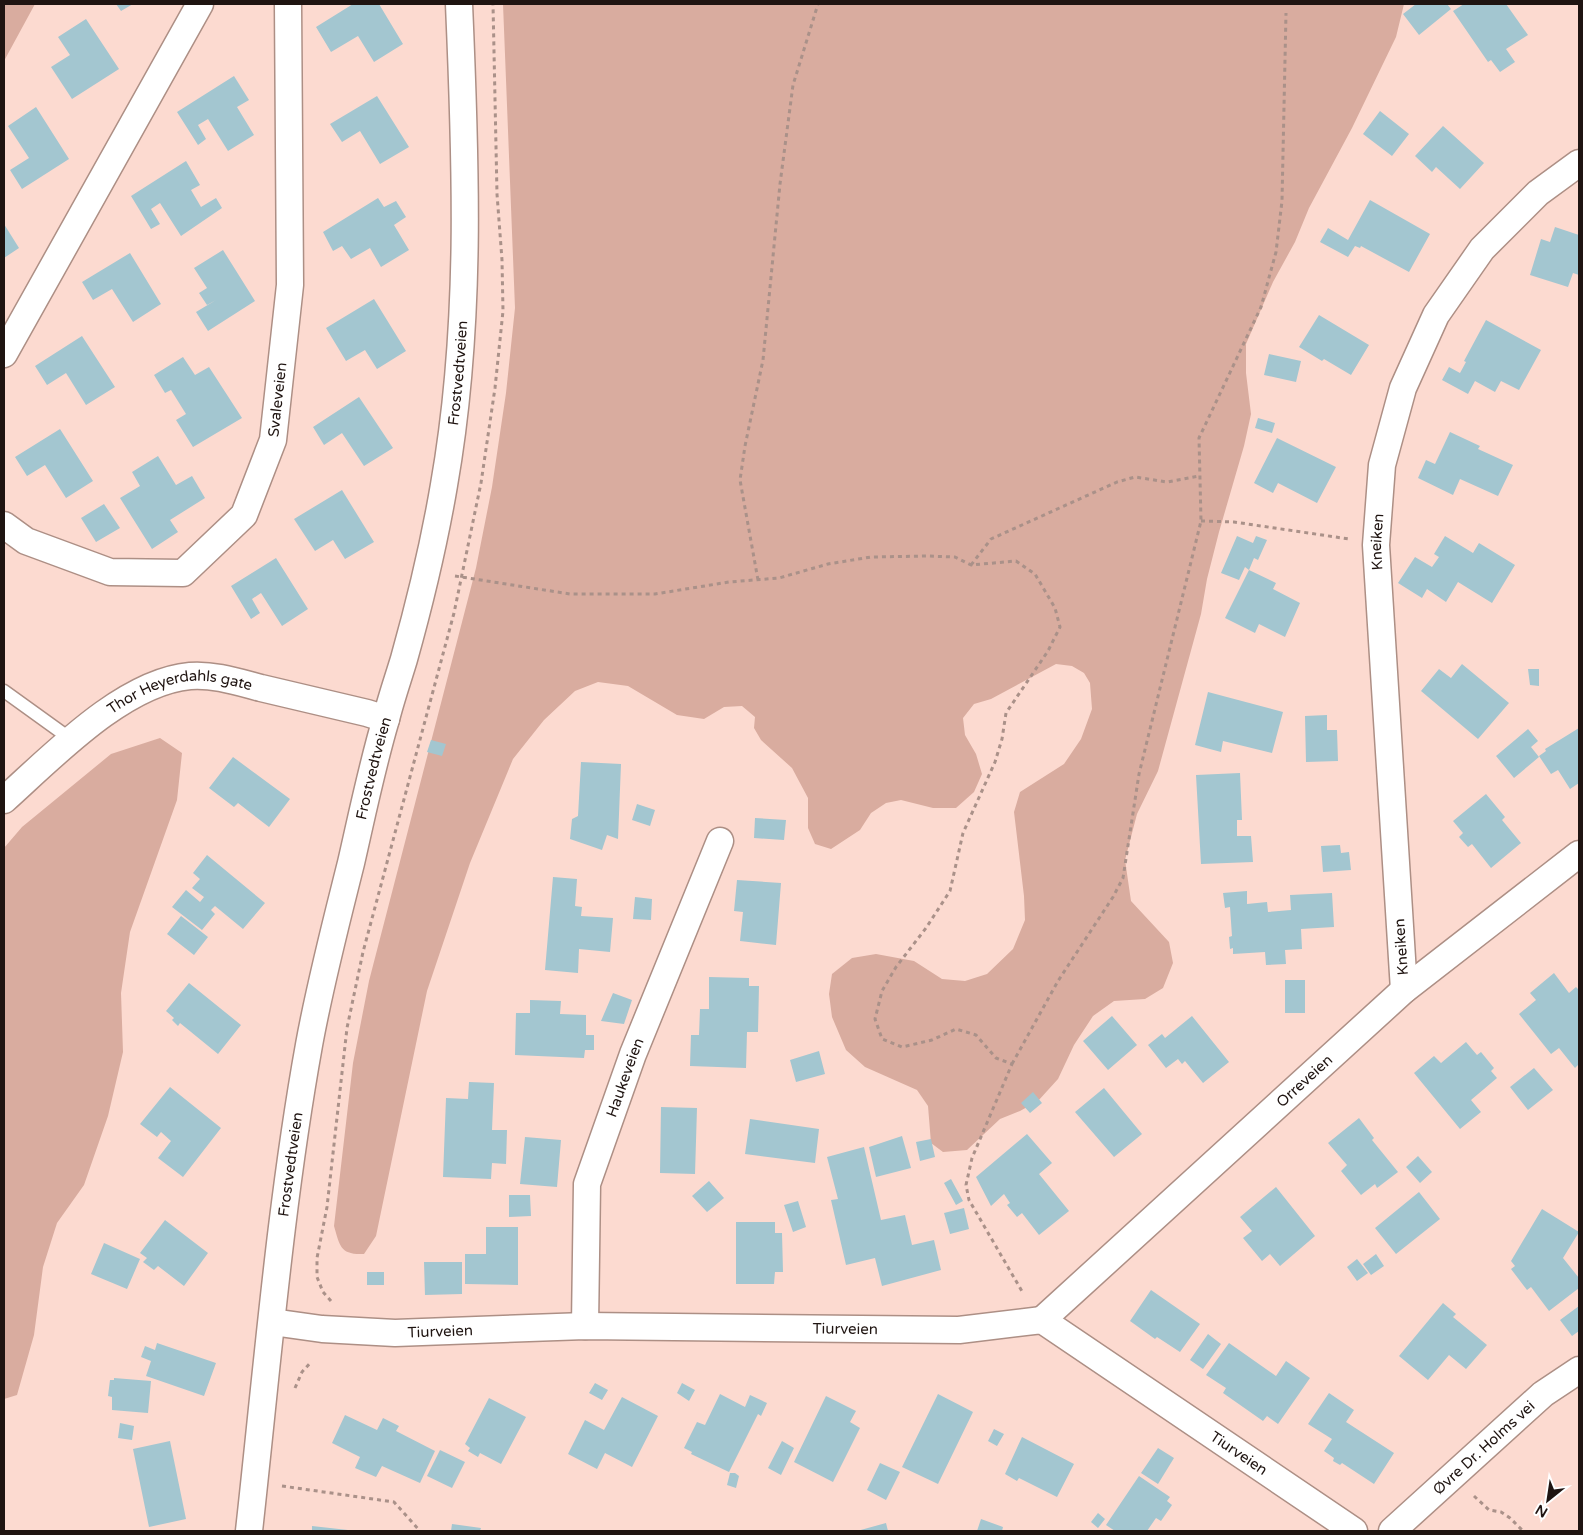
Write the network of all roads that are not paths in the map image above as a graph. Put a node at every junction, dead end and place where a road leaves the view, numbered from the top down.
1 (200, 4) edge
2 (288, 4) edge
3 (460, 4) edge
4 (1579, 164) edge
5 (4, 354) edge
6 (4, 525) edge
7 (4, 691) edge
8 (386, 719) junction
9 (72, 740) junction
10 (4, 800) edge
11 (720, 841) dead end
12 (1579, 854) edge
13 (1404, 990) junction
14 (1042, 1320) junction
15 (272, 1322) junction
16 (585, 1326) junction
17 (1579, 1370) edge
18 (249, 1531) edge
19 (1354, 1531) edge
20 (1392, 1531) edge

1 - 5 street
2 - 6 street, Svaleveien
3 - 8 street, Frostvedtveien
4 - 13 street, Kneiken
7 - 9 lane
8 - 9 street, Thor Heyerdahls gate
8 - 15 street, Frostvedtveien
9 - 10 street, Thor Heyerdahls gate
11 - 16 street, Haukeveien
12 - 13 street, Orreveien
13 - 14 street, Orreveien
14 - 16 street, Tiurveien
14 - 19 street, Tiurveien
15 - 16 street, Tiurveien
15 - 18 street, Frostvedtveien
17 - 20 street, Øvre Dr. Holms vei

